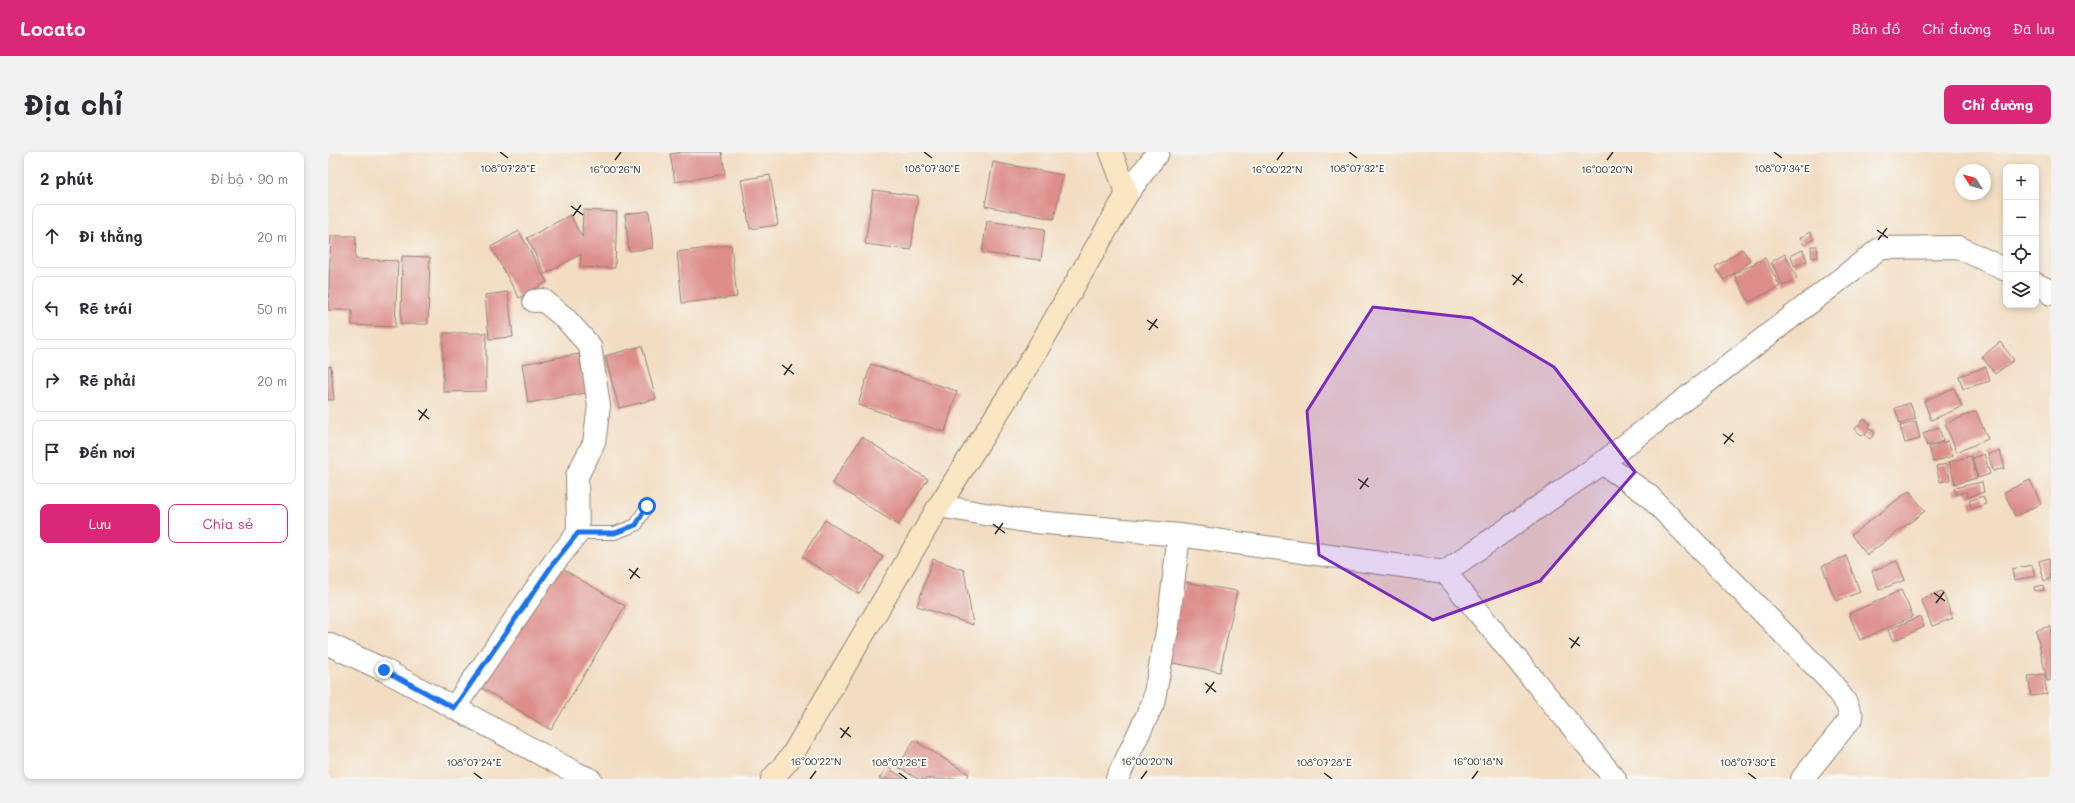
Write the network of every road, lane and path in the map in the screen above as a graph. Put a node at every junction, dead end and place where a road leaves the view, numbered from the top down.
1 (1111, 152) edge
2 (1158, 152) edge
3 (1127, 194) junction
4 (2003, 269) edge
5 (2039, 286) edge
6 (2051, 294) edge
7 (534, 302) dead end
8 (1602, 463) junction
9 (647, 506) dead end
10 (939, 506) junction
11 (578, 533) junction
12 (1179, 535) junction
13 (1445, 572) junction
14 (328, 644) edge
15 (454, 708) junction
16 (590, 779) edge
17 (772, 779) edge
18 (1117, 779) edge
19 (1616, 779) edge
20 (1802, 779) edge

1 - 3 street
2 - 3 street
3 - 10 street
4 - 8 street
5 - 6 street
7 - 11 street
8 - 13 street
8 - 20 street
9 - 11 lane
10 - 12 street
10 - 17 street
11 - 15 street
12 - 13 street
12 - 18 street
13 - 19 street
14 - 15 street
15 - 16 street

